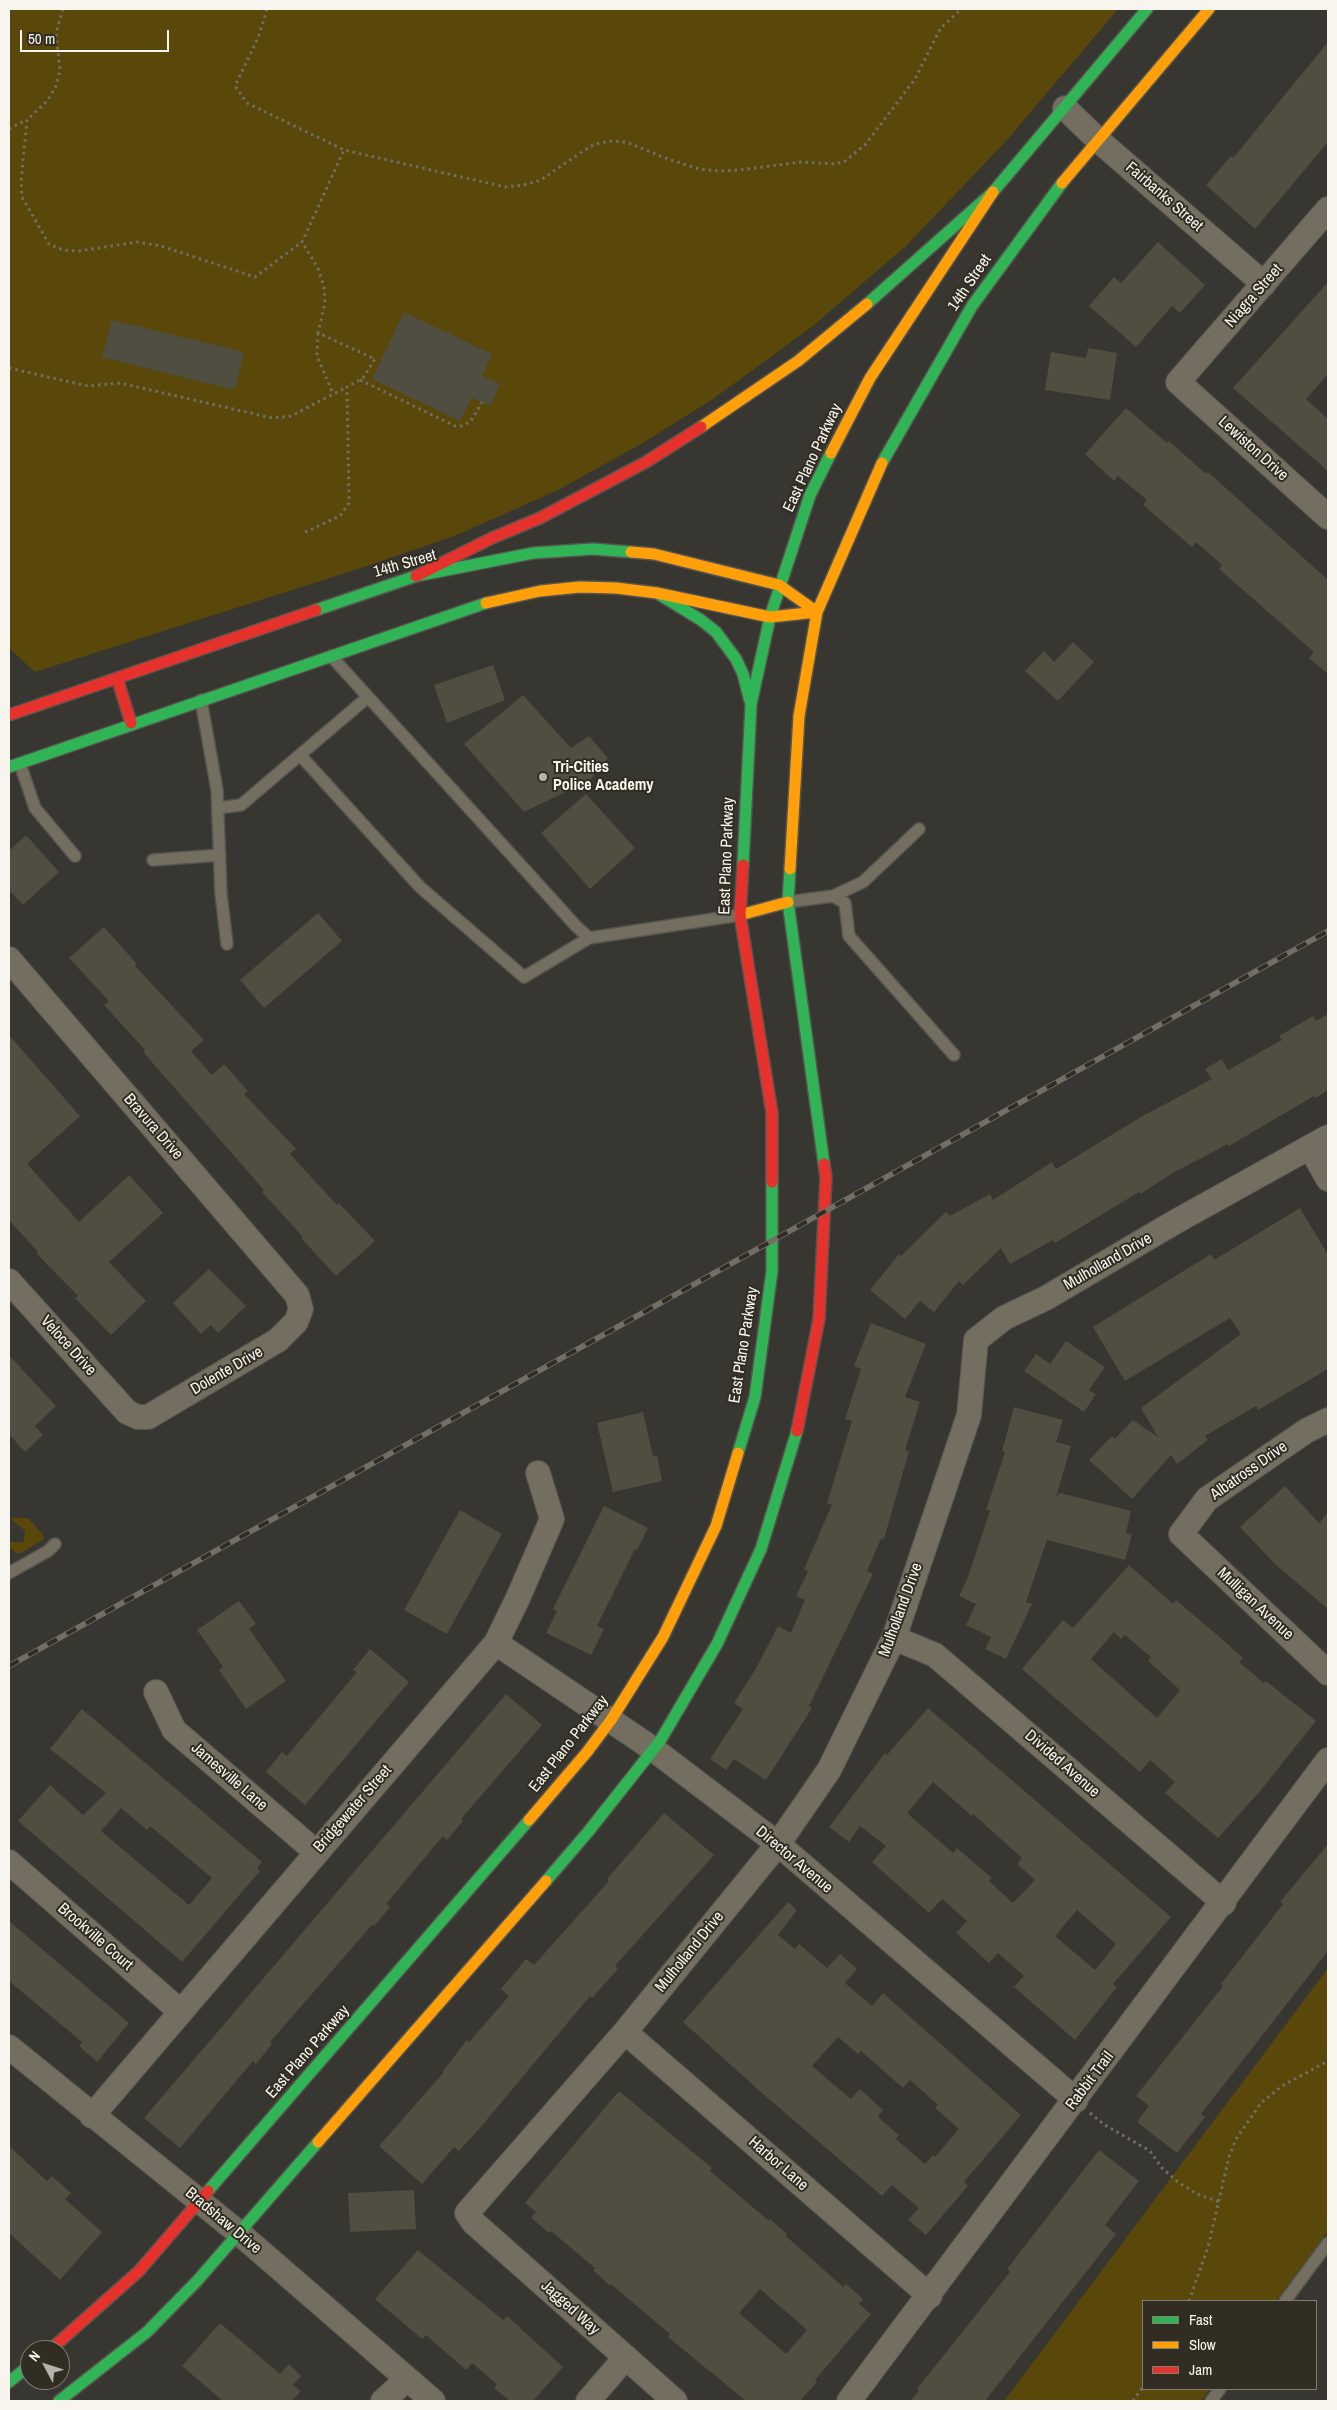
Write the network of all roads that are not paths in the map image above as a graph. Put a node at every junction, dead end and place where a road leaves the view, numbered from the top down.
1 (1147, 9) edge
2 (1208, 9) edge
3 (1065, 108) junction
4 (1098, 140) junction
5 (993, 192) junction
6 (1328, 209) edge
7 (1264, 284) junction
8 (1178, 382) joint
9 (1328, 517) edge
10 (416, 576) junction
11 (779, 585) junction
12 (657, 593) junction
13 (817, 612) junction
14 (770, 617) junction
15 (331, 656) junction
16 (117, 678) junction
17 (368, 697) junction
18 (200, 700) junction
19 (751, 704) junction
20 (9, 714) edge
21 (131, 724) junction
22 (300, 755) junction
23 (20, 764) junction
24 (9, 767) edge
25 (218, 808) junction
26 (919, 828) dead end
27 (220, 855) junction
28 (75, 856) dead end
29 (153, 860) dead end
30 (833, 896) junction
31 (788, 902) junction
32 (740, 915) junction
33 (589, 938) junction
34 (227, 944) dead end
35 (9, 959) edge
36 (954, 1055) dead end
37 (1319, 1142) edge
38 (1328, 1179) edge
39 (9, 1281) edge
40 (297, 1295) joint
41 (128, 1412) joint
42 (1328, 1420) edge
43 (538, 1473) dead end
44 (1181, 1534) joint
45 (54, 1544) dead end
46 (9, 1573) edge
47 (894, 1638) junction
48 (496, 1643) junction
49 (1328, 1673) edge
50 (156, 1692) dead end
51 (611, 1720) junction
52 (653, 1749) junction
53 (1328, 1760) edge
54 (778, 1844) junction
55 (316, 1852) junction
56 (9, 1862) edge
57 (1224, 1903) junction
58 (181, 2012) junction
59 (625, 2032) junction
60 (9, 2046) edge
61 (1076, 2100) junction
62 (92, 2116) junction
63 (201, 2202) junction
64 (467, 2213) joint
65 (239, 2233) junction
66 (1328, 2243) edge
67 (930, 2296) junction
68 (1286, 2300) edge
69 (61, 2340) edge
70 (626, 2358) junction
71 (20, 2373) edge
72 (407, 2378) junction
73 (9, 2382) edge
74 (1219, 2390) edge
75 (59, 2401) edge
76 (383, 2401) edge
77 (433, 2401) edge
78 (588, 2401) edge
79 (675, 2401) edge
80 (849, 2401) edge
81 (1211, 2401) edge

1 - 3 main road
2 - 4 main road, 14th Street
3 - 4 street, Fairbanks Street
3 - 5 main road
4 - 7 street, Fairbanks Street
4 - 13 main road, 14th Street
5 - 10 main road
5 - 11 main road, East Plano Parkway
6 - 7 street, Niagra Street
7 - 8 street, Niagra Street
8 - 9 street, Lewiston Drive
10 - 11 main road, 14th Street
10 - 16 main road, 14th Street
11 - 13 main road, 14th Street
11 - 14 main road, East Plano Parkway
12 - 14 main road
12 - 15 main road
12 - 19 main road
13 - 14 main road
13 - 31 main road
14 - 19 main road, East Plano Parkway
15 - 17 lane
15 - 18 main road
16 - 20 main road, 14th Street
16 - 21 main road
17 - 22 lane
17 - 33 lane
18 - 21 main road
18 - 25 lane
19 - 32 main road, East Plano Parkway
21 - 23 main road
22 - 25 lane
22 - 33 lane
23 - 24 main road
23 - 28 lane
25 - 27 lane
26 - 30 lane
27 - 29 lane
27 - 34 lane
30 - 31 lane
30 - 36 lane
31 - 32 main road
31 - 52 main road
32 - 33 lane
32 - 51 main road, East Plano Parkway
35 - 40 street, Bravura Drive
37 - 38 street
37 - 47 street, Mulholland Drive
39 - 41 street, Veloce Drive
40 - 41 street, Dolente Drive
42 - 44 street, Albatross Drive
43 - 48 street, Bridgewater Street
44 - 49 street, Mulligan Avenue
45 - 46 lane
47 - 54 street, Mulholland Drive
47 - 57 street, Divided Avenue
48 - 51 street, Director Avenue
48 - 55 street, Bridgewater Street
50 - 55 street, Jamesville Lane
51 - 52 street, Director Avenue
51 - 63 main road, East Plano Parkway
52 - 54 street, Director Avenue
52 - 65 main road
53 - 57 street, Rabbit Trail
54 - 59 street, Mulholland Drive
54 - 61 street, Director Avenue
55 - 58 street, Bridgewater Street
56 - 58 street, Brookville Court
57 - 61 street, Rabbit Trail
58 - 62 street, Bridgewater Street
59 - 64 street, Mulholland Drive
59 - 67 street, Harbor Lane
60 - 62 street, Bradshaw Drive
61 - 67 street, Rabbit Trail
62 - 63 street, Bradshaw Drive
63 - 65 street, Bradshaw Drive
63 - 69 main road, East Plano Parkway
64 - 70 street, Jagged Way
65 - 72 street, Bradshaw Drive
65 - 75 main road
66 - 68 lane
67 - 80 street, Rabbit Trail
70 - 78 street
70 - 79 street, Jagged Way
71 - 73 main road
72 - 76 street
72 - 77 street, Bradshaw Drive
74 - 81 lane

